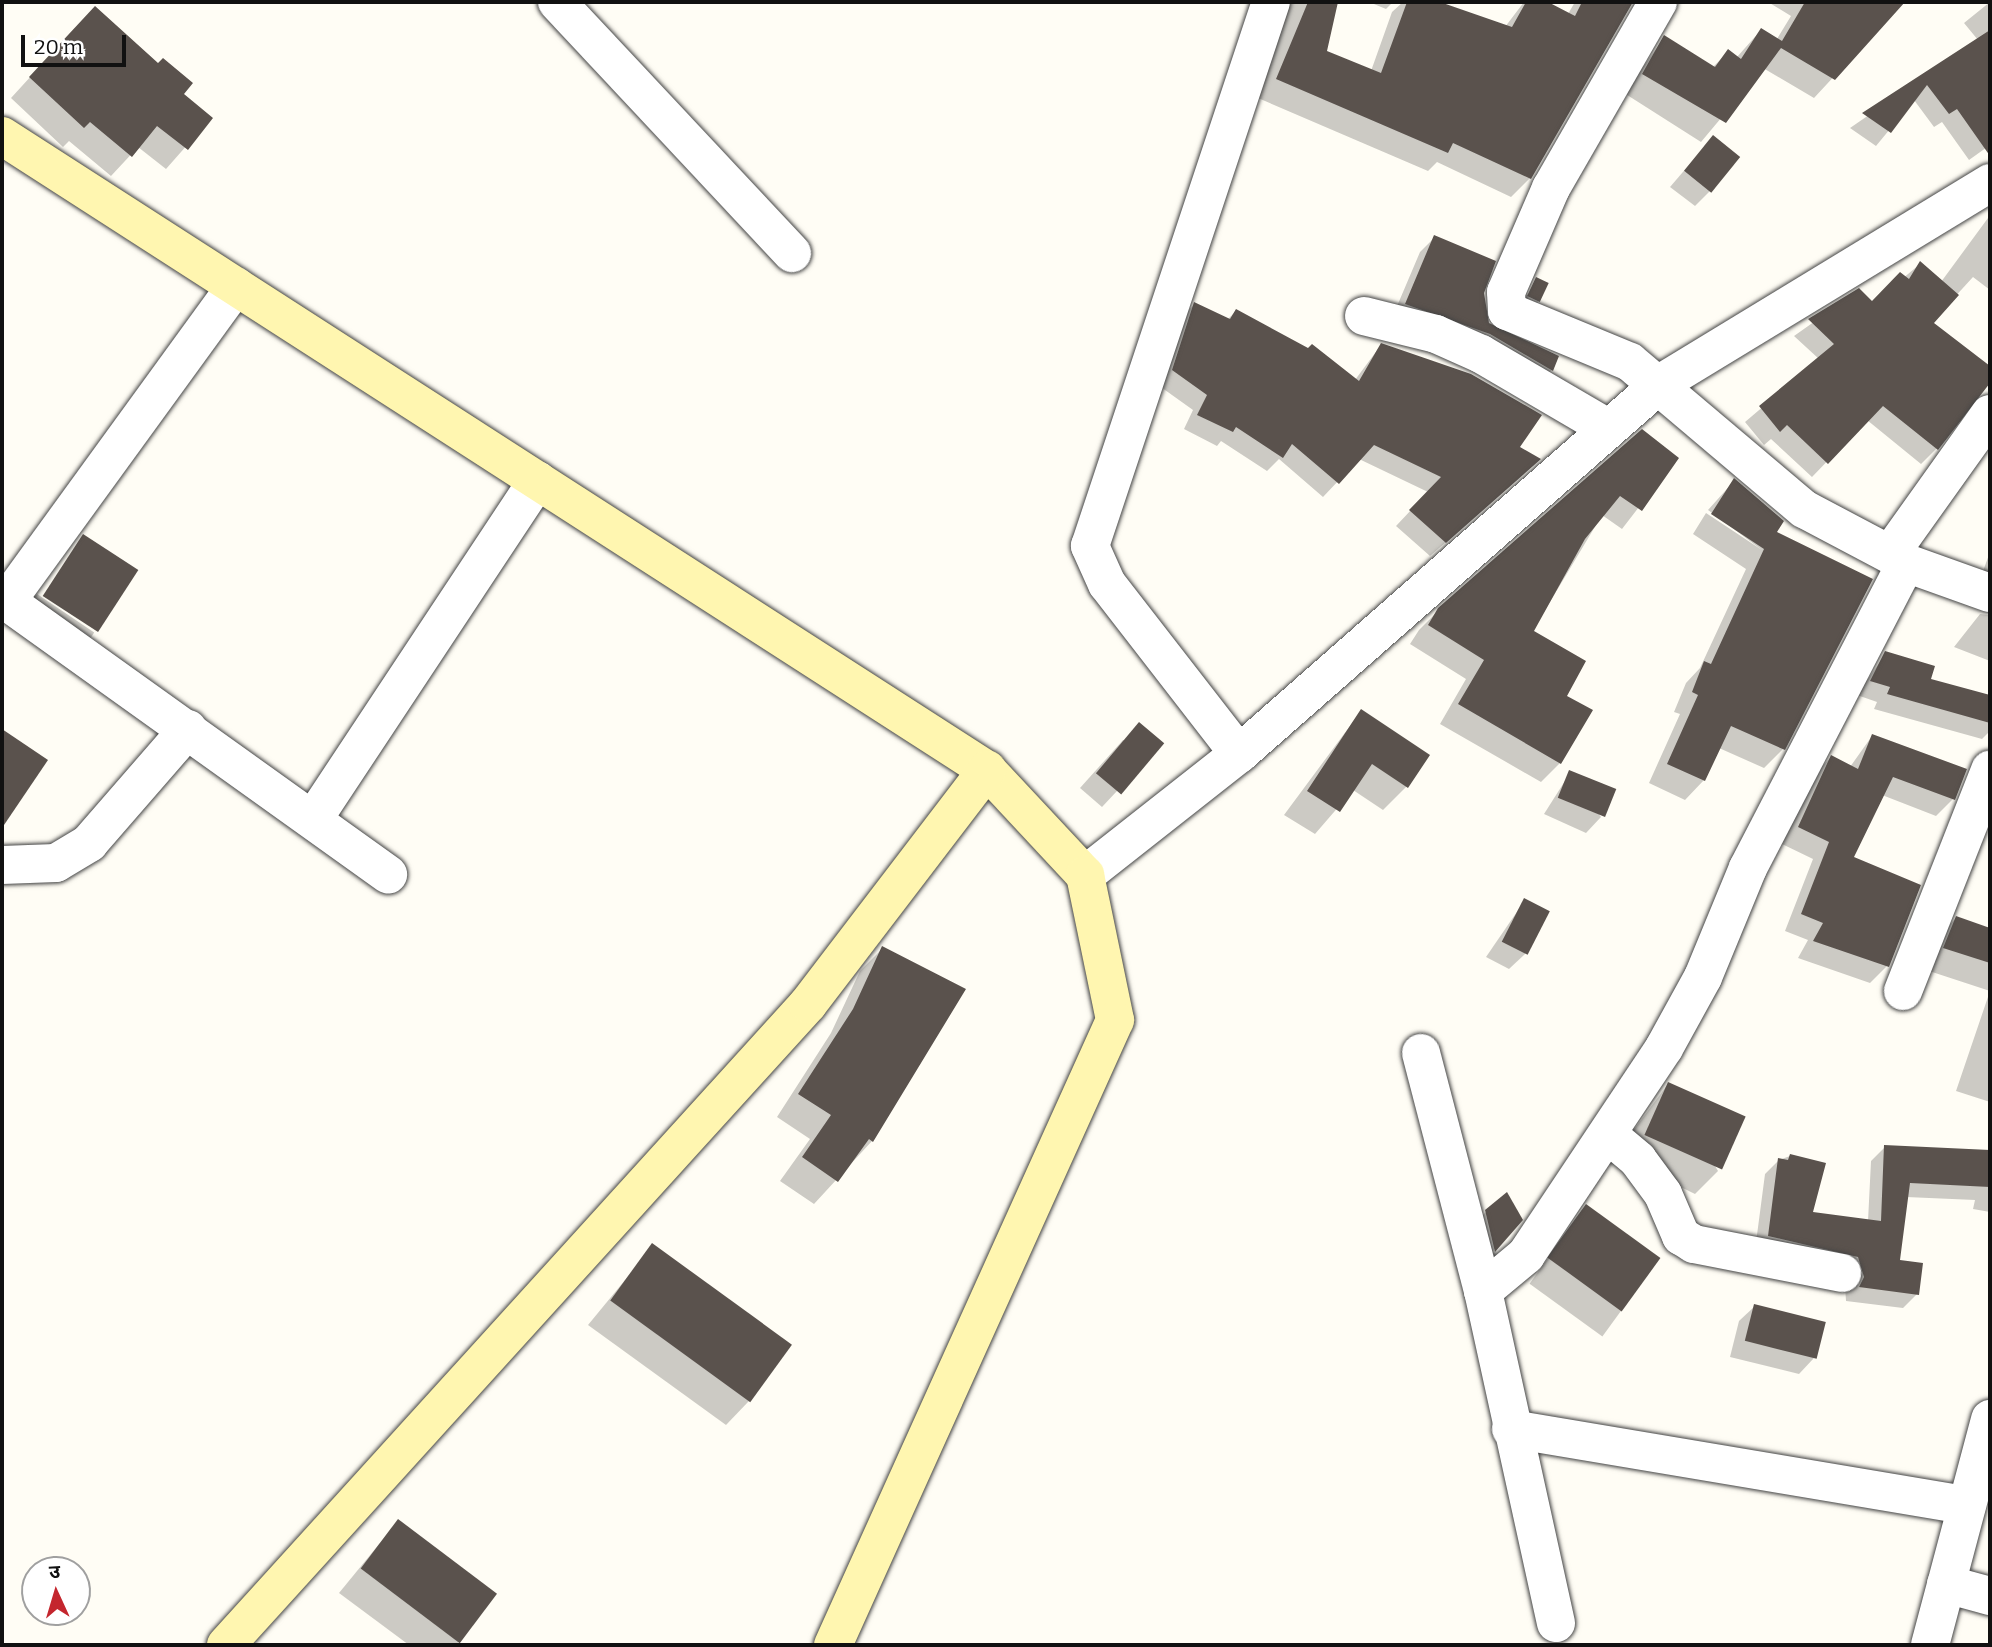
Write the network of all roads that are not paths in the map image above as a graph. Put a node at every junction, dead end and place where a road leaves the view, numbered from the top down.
1 (557, 2) edge
2 (1271, 2) edge
3 (1658, 2) edge
4 (2, 136) edge
5 (1990, 183) edge
6 (792, 253) dead end
7 (236, 286) junction
8 (1364, 316) dead end
9 (1661, 383) junction
10 (1990, 414) edge
11 (1606, 427) junction
12 (538, 480) junction
13 (1898, 559) junction
14 (1990, 593) edge
15 (5, 599) edge
16 (188, 729) junction
17 (1240, 754) junction
18 (986, 770) junction
19 (1990, 770) edge
20 (314, 818) junction
21 (2, 865) edge
22 (388, 874) dead end
23 (1086, 875) junction
24 (1903, 991) dead end
25 (1421, 1053) dead end
26 (1611, 1137) junction
27 (1842, 1273) dead end
28 (1483, 1291) junction
29 (1989, 1427) edge
30 (1511, 1429) junction
31 (1967, 1505) junction
32 (1946, 1584) junction
33 (1990, 1596) edge
34 (1556, 1623) dead end
35 (226, 1645) edge
36 (833, 1645) edge
37 (1930, 1645) edge

1 - 6 street
2 - 17 street
3 - 9 street
4 - 7 street
5 - 9 street
7 - 12 street
7 - 15 street
8 - 11 street
9 - 11 street
9 - 13 street
10 - 13 street
11 - 17 street
12 - 18 street
12 - 20 street
13 - 14 street
13 - 26 street
15 - 16 street
16 - 20 street
16 - 21 street
17 - 23 street
18 - 23 street
18 - 35 street
19 - 24 street
20 - 22 street
23 - 36 street
25 - 28 street
26 - 27 street
26 - 28 street
28 - 30 street
29 - 31 street
30 - 31 street
30 - 34 street
31 - 32 street
32 - 33 street
32 - 37 street

